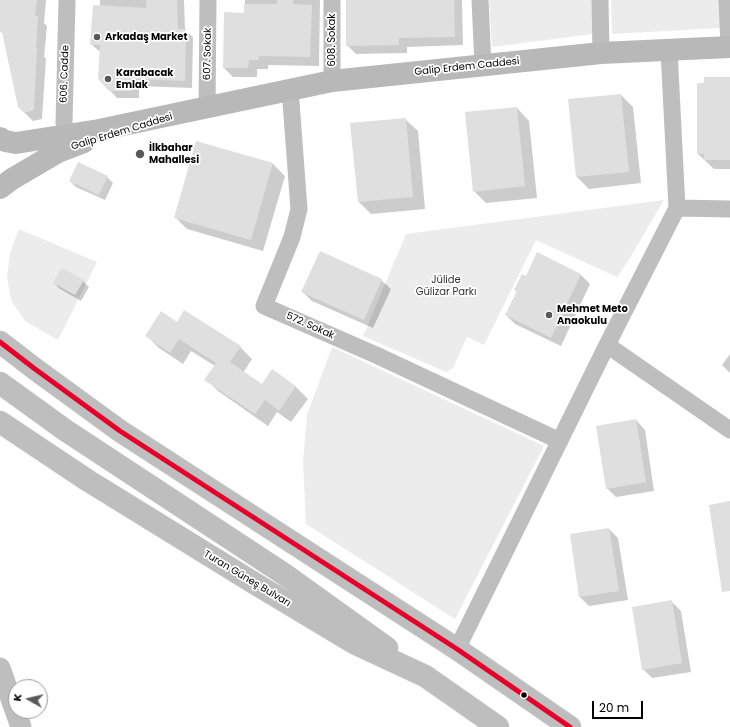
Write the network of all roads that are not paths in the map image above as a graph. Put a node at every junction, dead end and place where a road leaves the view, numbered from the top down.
1 (68, 0) edge
2 (208, 0) edge
3 (332, 0) edge
4 (480, 0) edge
5 (600, 0) edge
6 (727, 0) edge
7 (729, 47) edge
8 (669, 50) junction
9 (601, 53) junction
10 (483, 66) junction
11 (332, 81) junction
12 (290, 89) junction
13 (207, 107) junction
14 (0, 138) edge
15 (69, 141) junction
16 (0, 188) edge
17 (677, 208) junction
18 (730, 209) edge
19 (0, 342) edge
20 (607, 344) junction
21 (0, 383) edge
22 (0, 422) edge
23 (730, 430) edge
24 (560, 440) junction
25 (457, 649) junction
26 (0, 668) edge
27 (425, 676) junction
28 (21, 727) edge
29 (498, 727) edge
30 (570, 727) edge

1 - 15 street, 606. Cadde
2 - 13 street, 607. Sokak
3 - 11 street, 608. Sokak
4 - 10 street
5 - 9 street
6 - 7 street
7 - 8 main road, Galip Erdem Caddesi
8 - 9 main road, Galip Erdem Caddesi
8 - 17 street
9 - 10 main road, Galip Erdem Caddesi
10 - 11 main road, Galip Erdem Caddesi
11 - 12 main road, Galip Erdem Caddesi
12 - 13 main road, Galip Erdem Caddesi
12 - 24 street, 572. Sokak
13 - 15 main road, Galip Erdem Caddesi
14 - 15 main road, Galip Erdem Caddesi
15 - 16 main road, Galip Erdem Caddesi
17 - 18 street
17 - 20 street
19 - 25 main road
20 - 23 street
20 - 24 street
21 - 27 main road
22 - 27 main road, Turan Güneş Bulvarı
24 - 25 street
25 - 30 main road
26 - 28 street
27 - 29 main road, Turan Güneş Bulvarı

